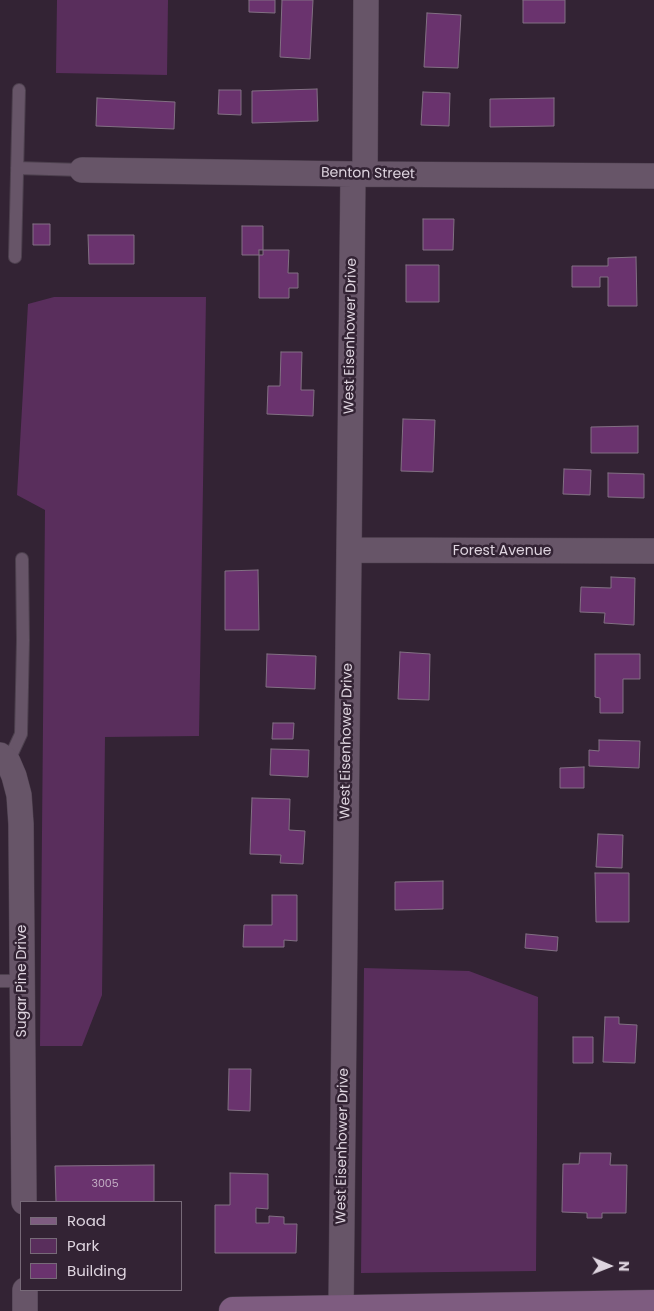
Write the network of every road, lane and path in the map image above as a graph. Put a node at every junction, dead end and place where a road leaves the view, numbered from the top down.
1 (366, 0) edge
2 (19, 90) dead end
3 (17, 168) junction
4 (82, 170) joint
5 (359, 174) junction
6 (654, 176) edge
7 (16, 258) dead end
8 (349, 550) junction
9 (654, 551) edge
10 (22, 559) dead end
11 (4, 758) edge
12 (11, 981) edge
13 (24, 1201) edge
14 (25, 1291) edge
15 (654, 1304) edge
16 (341, 1308) junction
17 (25, 1311) edge
18 (233, 1311) edge

1 - 5 street, West Eisenhower Drive
2 - 3 lane
3 - 4 lane
3 - 7 lane
4 - 5 street, Benton Street
5 - 6 street, Benton Street
5 - 8 street, West Eisenhower Drive
8 - 9 street, Forest Avenue
8 - 16 street, West Eisenhower Drive
10 - 11 lane
11 - 12 street, Sugar Pine Drive
12 - 13 street, Sugar Pine Drive
14 - 17 street
15 - 16 main road
16 - 18 main road

